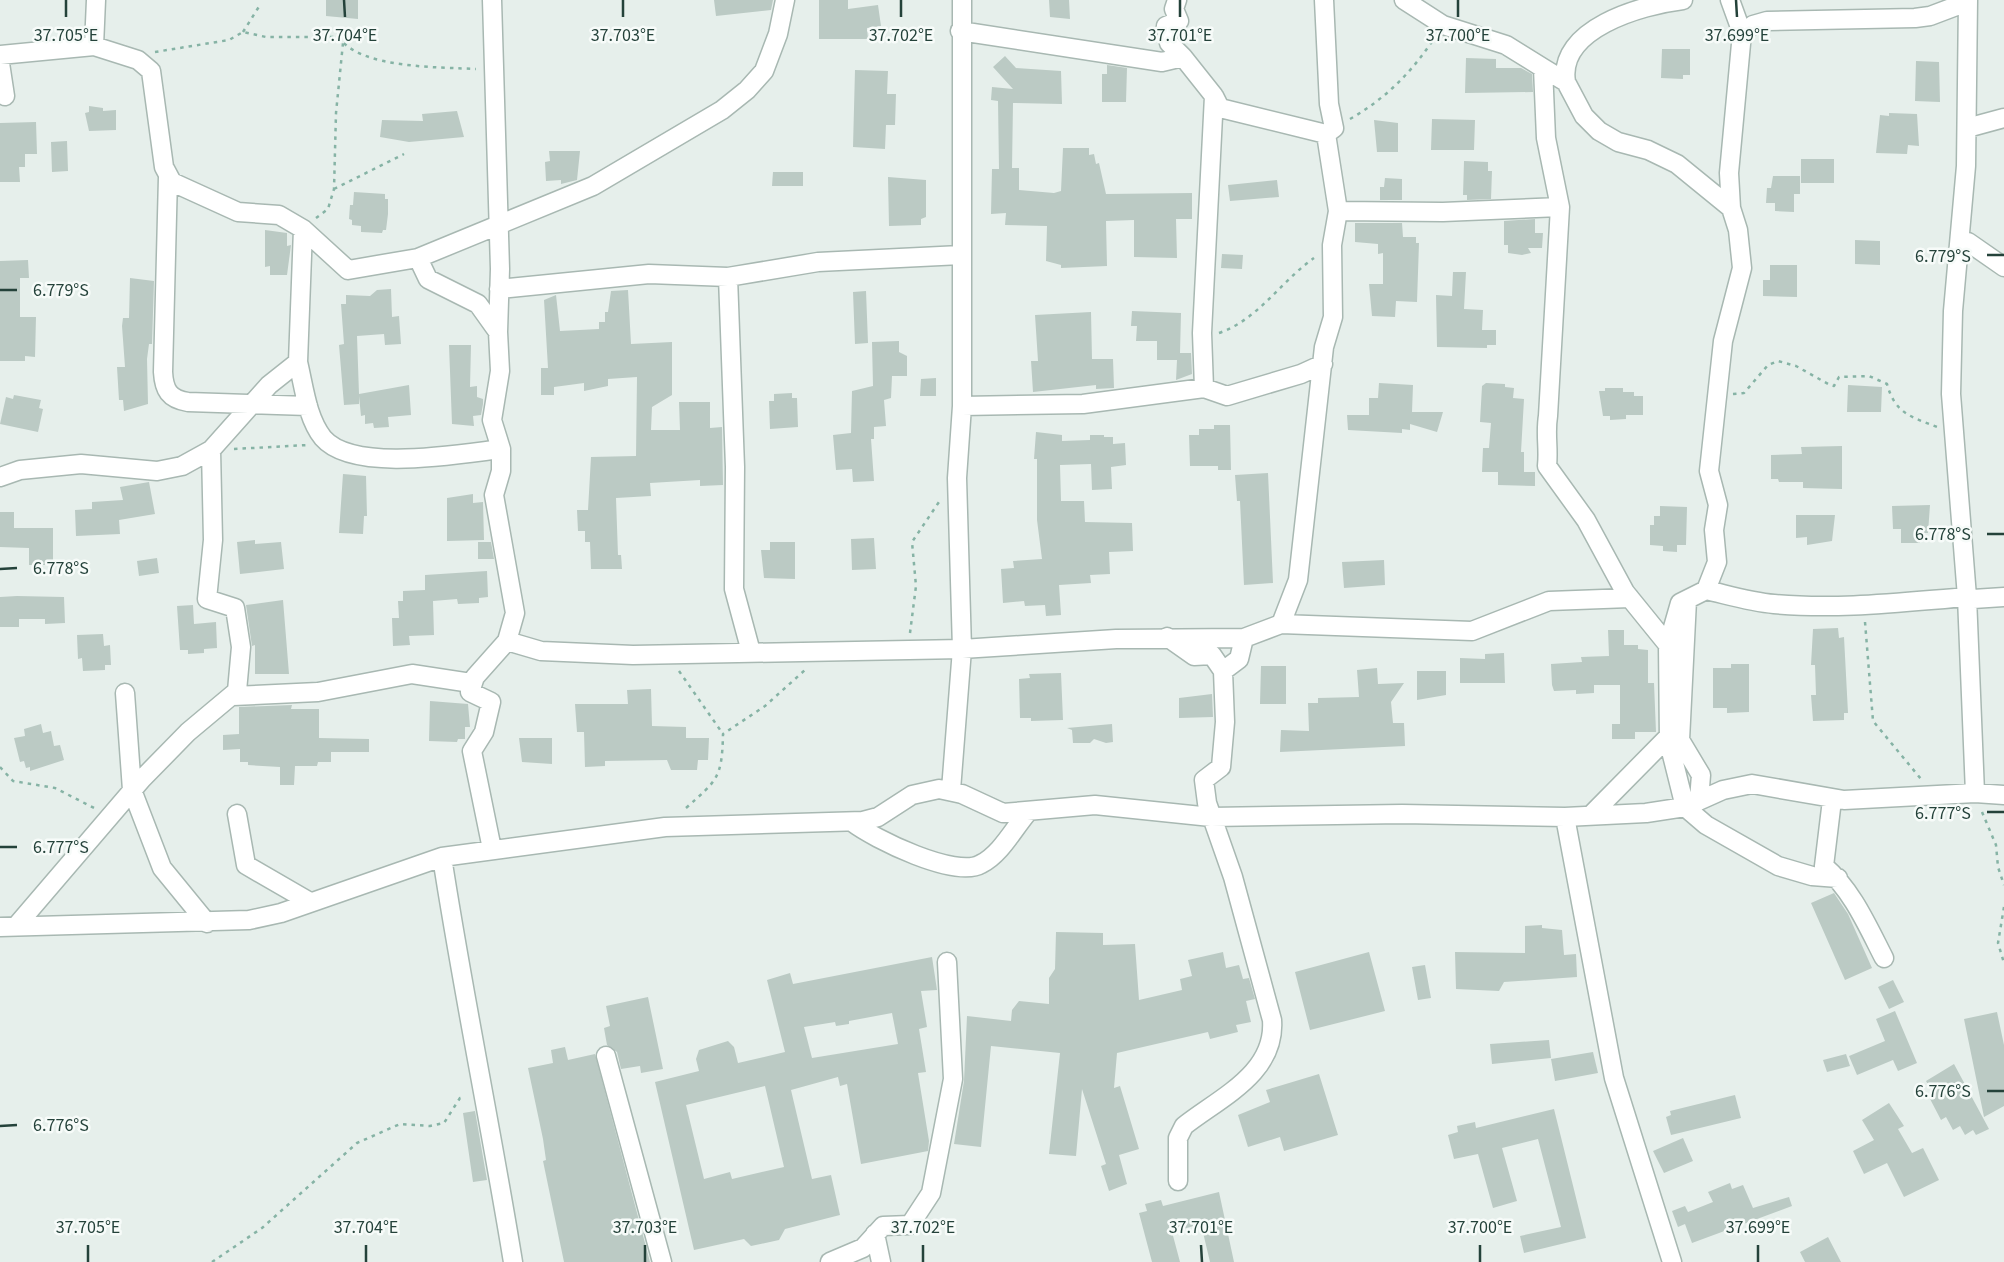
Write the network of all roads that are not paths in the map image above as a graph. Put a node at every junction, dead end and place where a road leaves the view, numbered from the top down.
1 (96, 0) edge
2 (492, 0) edge
3 (785, 0) edge
4 (962, 0) edge
5 (1177, 0) edge
6 (1324, 0) edge
7 (1405, 0) edge
8 (1683, 0) edge
9 (1730, 0) edge
10 (1968, 1) edge
11 (960, 31) junction
12 (1742, 33) junction
13 (94, 46) junction
14 (0, 55) edge
15 (1183, 57) junction
16 (0, 64) edge
17 (1543, 68) junction
18 (1566, 82) junction
19 (5, 96) dead end
20 (1214, 96) junction
21 (2004, 118) edge
22 (1967, 128) junction
23 (1330, 131) junction
24 (168, 177) junction
25 (1560, 207) junction
26 (1731, 208) junction
27 (1338, 211) junction
28 (499, 226) junction
29 (303, 229) junction
30 (1968, 242) dead end
31 (961, 255) junction
32 (418, 258) junction
33 (2004, 267) edge
34 (728, 277) junction
35 (499, 289) junction
36 (498, 331) junction
37 (298, 362) junction
38 (1323, 364) junction
39 (1204, 388) junction
40 (250, 406) junction
41 (308, 406) junction
42 (962, 406) junction
43 (501, 449) junction
44 (211, 450) junction
45 (0, 477) edge
46 (1706, 590) junction
47 (2004, 597) edge
48 (1630, 598) junction
49 (1970, 598) junction
50 (1687, 600) junction
51 (1281, 625) junction
52 (1167, 637) junction
53 (1244, 638) junction
54 (507, 641) junction
55 (1668, 645) junction
56 (962, 649) junction
57 (751, 652) junction
58 (1223, 671) junction
59 (471, 684) junction
60 (125, 693) dead end
61 (233, 696) junction
62 (1669, 736) junction
63 (132, 790) junction
64 (951, 790) junction
65 (1975, 793) junction
66 (2004, 795) edge
67 (1832, 800) junction
68 (1692, 803) junction
69 (1028, 812) junction
70 (1593, 813) junction
71 (237, 814) dead end
72 (1211, 817) junction
73 (1565, 817) junction
74 (852, 822) junction
75 (492, 849) junction
76 (442, 857) junction
77 (1838, 878) junction
78 (310, 902) junction
79 (206, 923) junction
80 (9, 926) edge
81 (1884, 958) dead end
82 (947, 962) dead end
83 (606, 1056) dead end
84 (1178, 1181) dead end
85 (875, 1234) junction
86 (513, 1262) edge
87 (662, 1262) edge
88 (830, 1262) edge
89 (881, 1262) edge
90 (1672, 1262) edge

1 - 13 street
2 - 28 street
3 - 28 street
4 - 11 street
5 - 15 street
6 - 23 street
7 - 17 street
8 - 18 street
9 - 12 street
10 - 12 street
10 - 22 street
11 - 15 street
11 - 31 street
12 - 26 street
13 - 14 street
13 - 24 street
15 - 20 street
16 - 19 street
17 - 18 street
17 - 25 street
18 - 26 street
20 - 23 street
20 - 39 street
21 - 22 street
22 - 49 street
23 - 27 street
24 - 29 street
24 - 40 street
25 - 27 street
25 - 48 street
26 - 46 street
27 - 38 street
28 - 32 street
28 - 35 street
29 - 32 street
29 - 37 street
30 - 33 street
31 - 34 street
31 - 42 street
32 - 36 street
34 - 35 street
34 - 57 street
35 - 36 street
36 - 43 street
37 - 40 street
37 - 41 street
38 - 39 street
38 - 51 street
39 - 42 street
40 - 41 street
40 - 44 street
41 - 43 street
42 - 56 street
43 - 54 street
44 - 45 street
44 - 61 street
46 - 49 street
46 - 50 street
47 - 49 street
48 - 51 street
48 - 55 street
49 - 65 street
50 - 55 street
50 - 68 street
51 - 53 street
52 - 53 street
52 - 56 street
52 - 58 street
53 - 58 street
54 - 57 street
54 - 59 street
55 - 62 street
56 - 57 street
56 - 64 street
58 - 72 street
59 - 61 street
59 - 75 street
60 - 63 street
61 - 63 street
62 - 68 street
62 - 70 street
63 - 79 street
63 - 80 street
64 - 69 street
64 - 74 street
65 - 66 street
65 - 67 street
67 - 68 street
67 - 77 street
68 - 70 street
68 - 77 street
69 - 72 street
69 - 74 street
70 - 73 street
71 - 78 street
72 - 73 street
72 - 84 street
73 - 90 street
74 - 75 street
75 - 76 street
76 - 78 street
76 - 86 street
77 - 81 street
78 - 79 street
79 - 80 street
82 - 85 street
83 - 87 street
85 - 88 street
85 - 89 street

